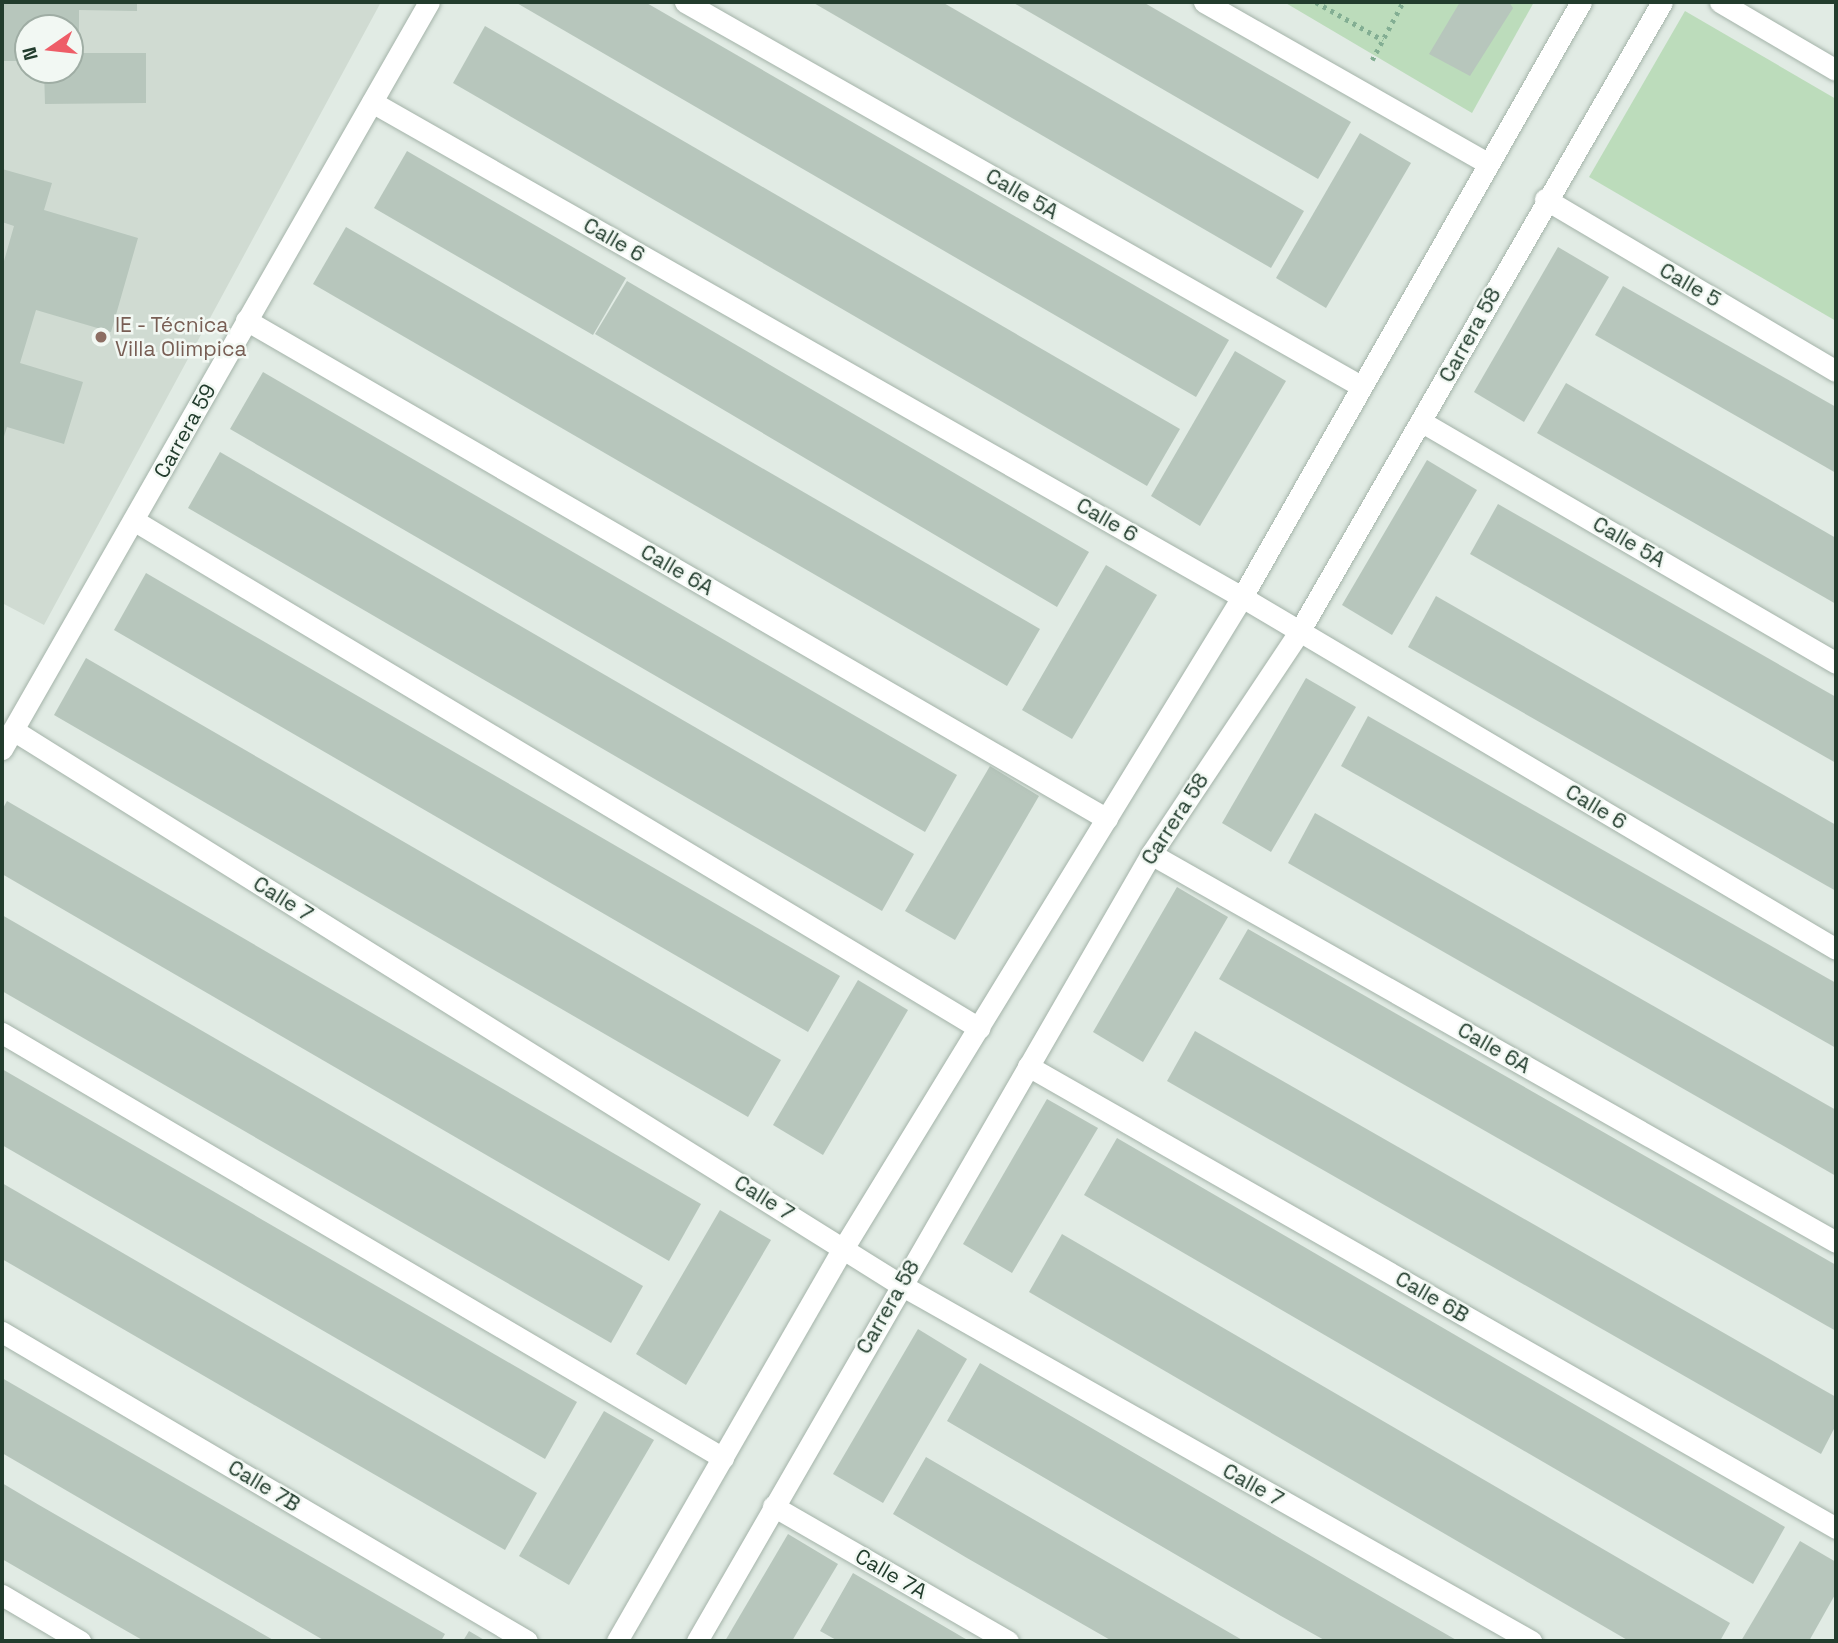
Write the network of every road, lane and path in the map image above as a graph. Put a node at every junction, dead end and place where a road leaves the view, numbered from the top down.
1 (429, 2) edge
2 (685, 2) edge
3 (1204, 2) edge
4 (1316, 2) edge
5 (1404, 2) edge
6 (1581, 2) edge
7 (1661, 2) edge
8 (1720, 2) edge
9 (1383, 40) junction
10 (1836, 70) edge
11 (1356, 89) junction
12 (372, 102) junction
13 (1487, 163) junction
14 (1545, 199) junction
15 (246, 320) junction
16 (1836, 371) edge
17 (1359, 385) junction
18 (1422, 422) junction
19 (135, 521) junction
20 (1242, 597) junction
21 (1299, 632) junction
22 (1836, 663) edge
23 (7, 740) edge
24 (1107, 819) junction
25 (1151, 854) junction
26 (1836, 949) edge
27 (979, 1028) junction
28 (2, 1033) edge
29 (1028, 1066) junction
30 (1836, 1242) edge
31 (844, 1247) junction
32 (901, 1285) junction
33 (2, 1332) edge
34 (723, 1458) junction
35 (773, 1506) junction
36 (1836, 1528) edge
37 (2, 1595) edge
38 (80, 1641) edge
39 (527, 1641) edge
40 (617, 1641) edge
41 (697, 1641) edge
42 (1008, 1641) edge
43 (1531, 1641) edge

1 - 12 street, Carrera 59
2 - 17 street, Calle 5A
3 - 11 street
4 - 9 path
5 - 9 path
6 - 13 street
7 - 14 street, Carrera 58
8 - 10 street
9 - 11 path
11 - 13 street
12 - 15 street, Carrera 59
12 - 20 street, Calle 6
13 - 17 street
14 - 16 street, Calle 5
14 - 18 street, Carrera 58
15 - 19 street, Carrera 59
15 - 24 street, Calle 6A
17 - 20 street
18 - 21 street, Carrera 58
18 - 22 street, Calle 5A
19 - 23 street, Carrera 59
19 - 27 street
20 - 21 street, Calle 6
20 - 24 street
21 - 25 street, Carrera 58
21 - 26 street, Calle 6
23 - 31 street, Calle 7
24 - 27 street
25 - 29 street, Carrera 58
25 - 30 street, Calle 6A
27 - 31 street
28 - 34 street
29 - 32 street, Carrera 58
29 - 36 street, Calle 6B
31 - 32 street, Calle 7
31 - 34 street
32 - 35 street, Carrera 58
32 - 43 street, Calle 7
33 - 39 street, Calle 7B
34 - 40 street
35 - 41 street, Carrera 58
35 - 42 street, Calle 7A
37 - 38 street

